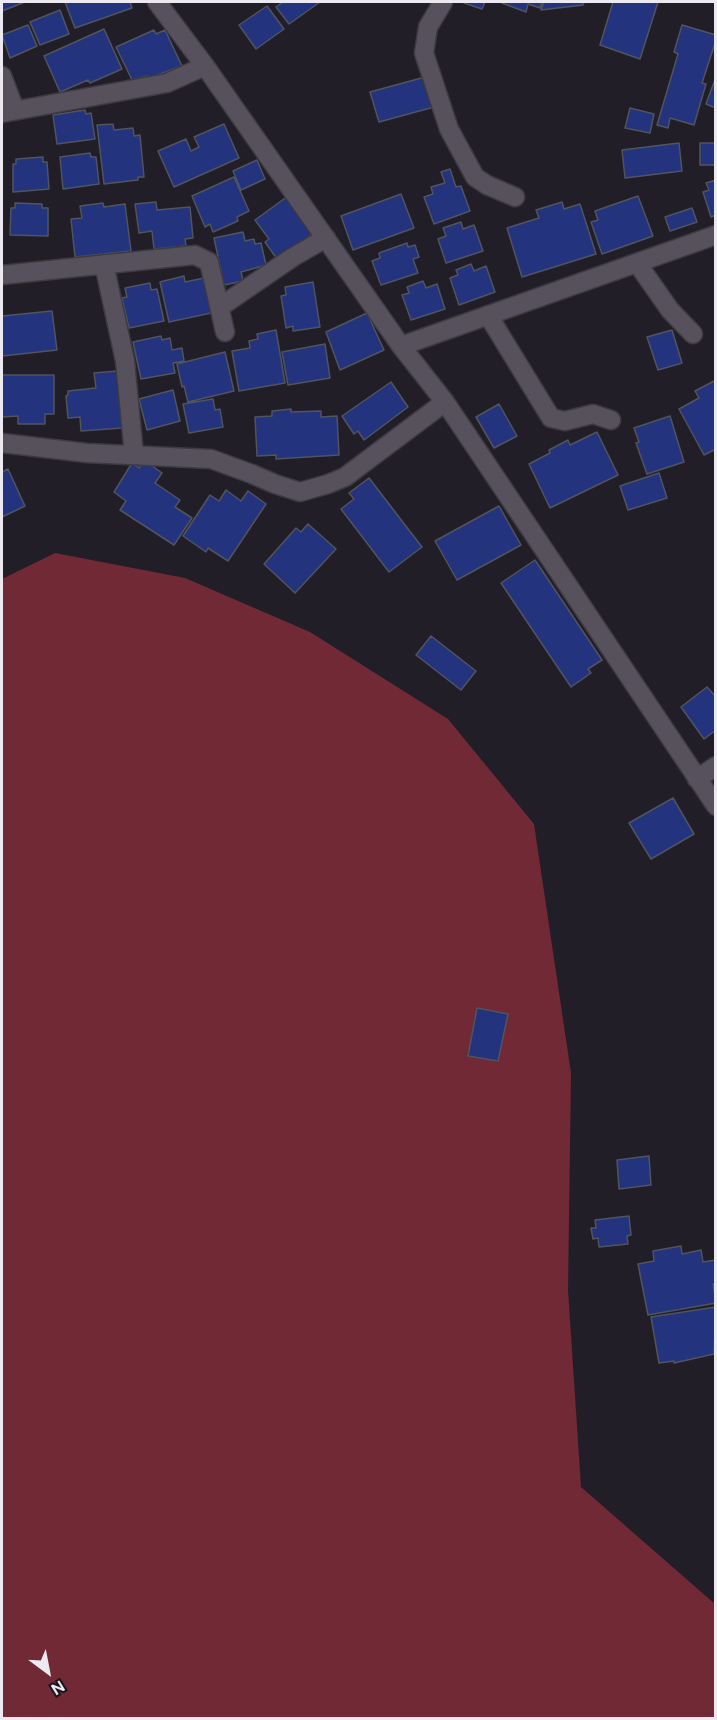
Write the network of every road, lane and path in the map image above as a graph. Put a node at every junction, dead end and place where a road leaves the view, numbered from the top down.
1 (157, 2) edge
2 (443, 2) edge
3 (205, 66) junction
4 (2, 76) edge
5 (8, 112) edge
6 (515, 197) dead end
7 (716, 235) edge
8 (326, 238) junction
9 (637, 262) junction
10 (104, 264) junction
11 (2, 275) edge
12 (220, 307) junction
13 (488, 315) junction
14 (225, 332) dead end
15 (693, 334) dead end
16 (401, 346) junction
17 (445, 402) junction
18 (610, 420) dead end
19 (2, 443) edge
20 (134, 455) junction
21 (716, 766) edge
22 (697, 779) junction
23 (716, 806) edge

1 - 3 street
2 - 6 street
3 - 5 street
3 - 8 street
4 - 5 street
7 - 9 street
8 - 12 street
8 - 16 street
9 - 13 street
9 - 15 street
10 - 11 street
10 - 12 street
10 - 20 street
12 - 14 street
13 - 16 street
13 - 18 street
16 - 17 street
17 - 20 street
17 - 22 street
19 - 20 street
21 - 22 street
22 - 23 street

